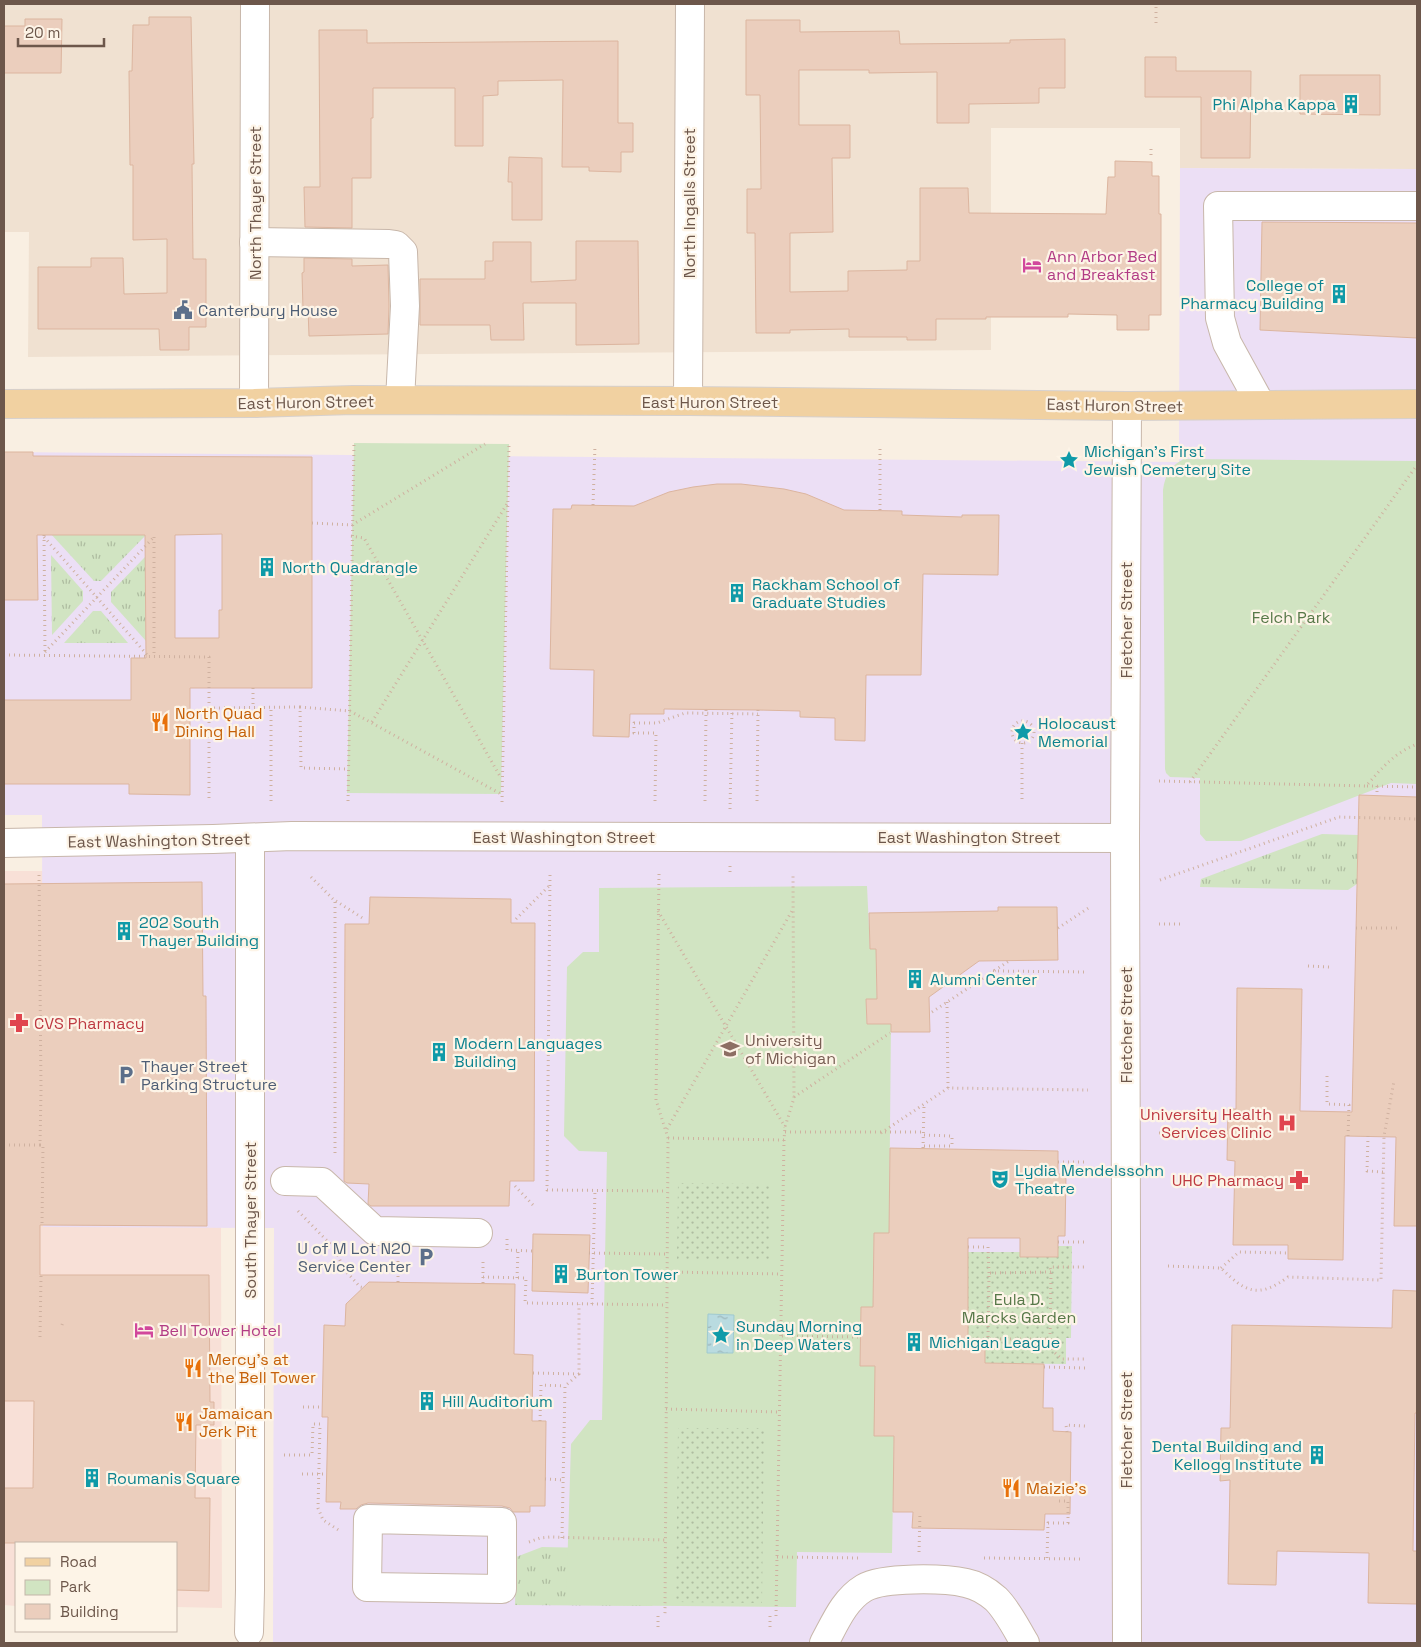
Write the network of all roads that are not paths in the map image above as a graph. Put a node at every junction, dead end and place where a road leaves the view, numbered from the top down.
1 (256, 4) edge
2 (690, 4) edge
3 (1417, 206) edge
4 (254, 242) junction
5 (400, 400) junction
6 (254, 402) junction
7 (688, 402) junction
8 (4, 404) edge
9 (1417, 404) edge
10 (1261, 405) junction
11 (1127, 406) junction
12 (250, 838) junction
13 (1125, 838) junction
14 (4, 843) edge
15 (285, 1181) dead end
16 (478, 1233) dead end
17 (368, 1540) joint
18 (249, 1632) dead end
19 (824, 1643) edge
20 (1025, 1643) edge
21 (1127, 1643) edge

1 - 4 street, North Thayer Street
2 - 7 street, North Ingalls Street
3 - 10 street
4 - 5 street
4 - 6 street, North Thayer Street
5 - 6 main road, East Huron Street
5 - 7 main road, East Huron Street
6 - 8 main road, East Huron Street
7 - 11 main road, East Huron Street
9 - 10 main road, East Huron Street
10 - 11 main road, East Huron Street
11 - 13 street, Fletcher Street
12 - 13 street, East Washington Street
12 - 14 street, East Washington Street
12 - 18 street, South Thayer Street
13 - 21 street, Fletcher Street
15 - 16 street
17 - 17 street
19 - 20 street

